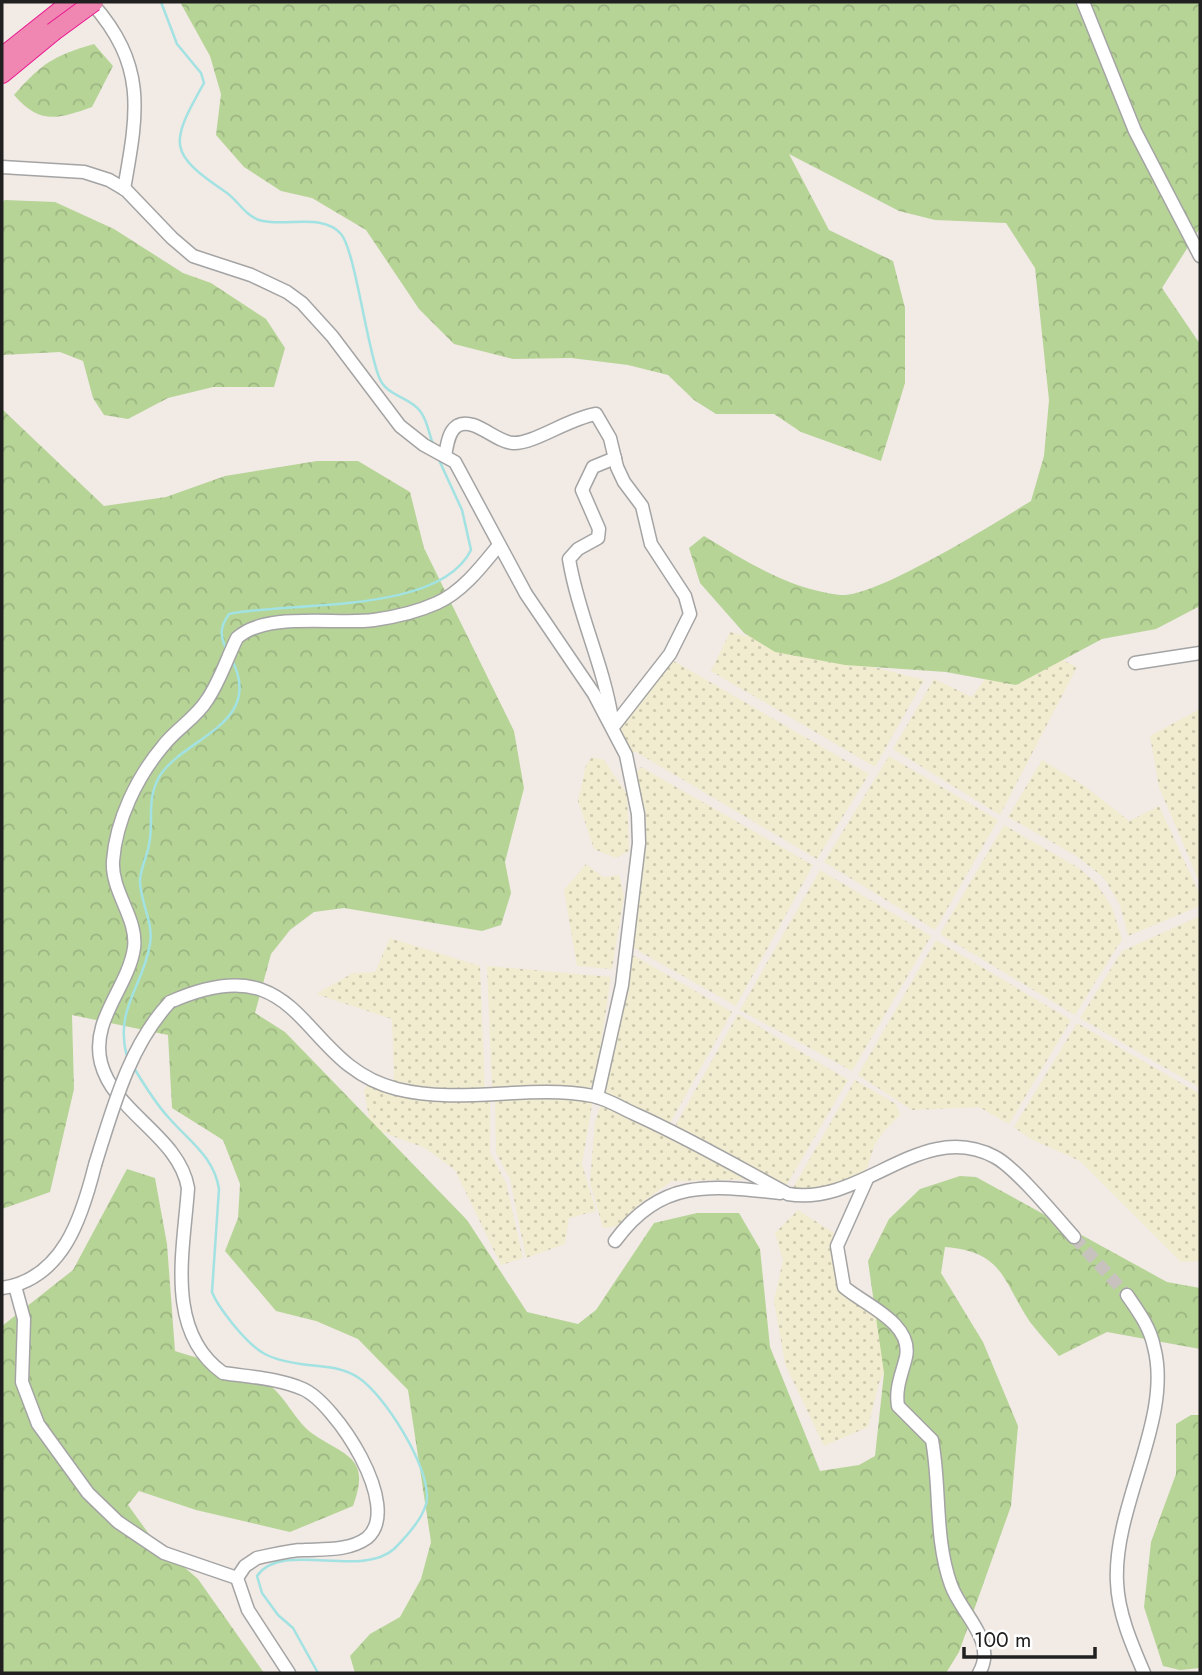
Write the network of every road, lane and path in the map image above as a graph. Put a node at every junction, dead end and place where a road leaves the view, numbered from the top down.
1 (71, 2) edge
2 (92, 2) edge
3 (1083, 2) edge
4 (49, 27) junction
5 (2, 57) edge
6 (2, 74) edge
7 (2, 166) edge
8 (124, 189) junction
9 (1200, 256) edge
10 (445, 456) junction
11 (615, 458) junction
12 (499, 545) junction
13 (1200, 653) edge
14 (1135, 663) dead end
15 (613, 727) junction
16 (597, 1097) junction
17 (867, 1179) junction
18 (788, 1194) junction
19 (1074, 1237) tunnel mouth
20 (615, 1241) dead end
21 (8, 1287) edge
22 (1127, 1295) tunnel mouth
23 (237, 1578) junction
24 (289, 1673) edge
25 (979, 1673) edge
26 (1144, 1673) edge

1 - 4 highway
2 - 4 highway, bridge
2 - 8 street
3 - 9 street
4 - 5 highway
4 - 6 highway
7 - 8 street
8 - 10 street
10 - 11 street
10 - 12 street
11 - 15 street
11 - 15 street
12 - 15 street
12 - 23 street
13 - 14 street
15 - 16 street
16 - 18 street
16 - 21 street, bridge
17 - 18 street
17 - 19 street
17 - 25 street
18 - 20 street
21 - 23 street
22 - 26 street
23 - 24 street

